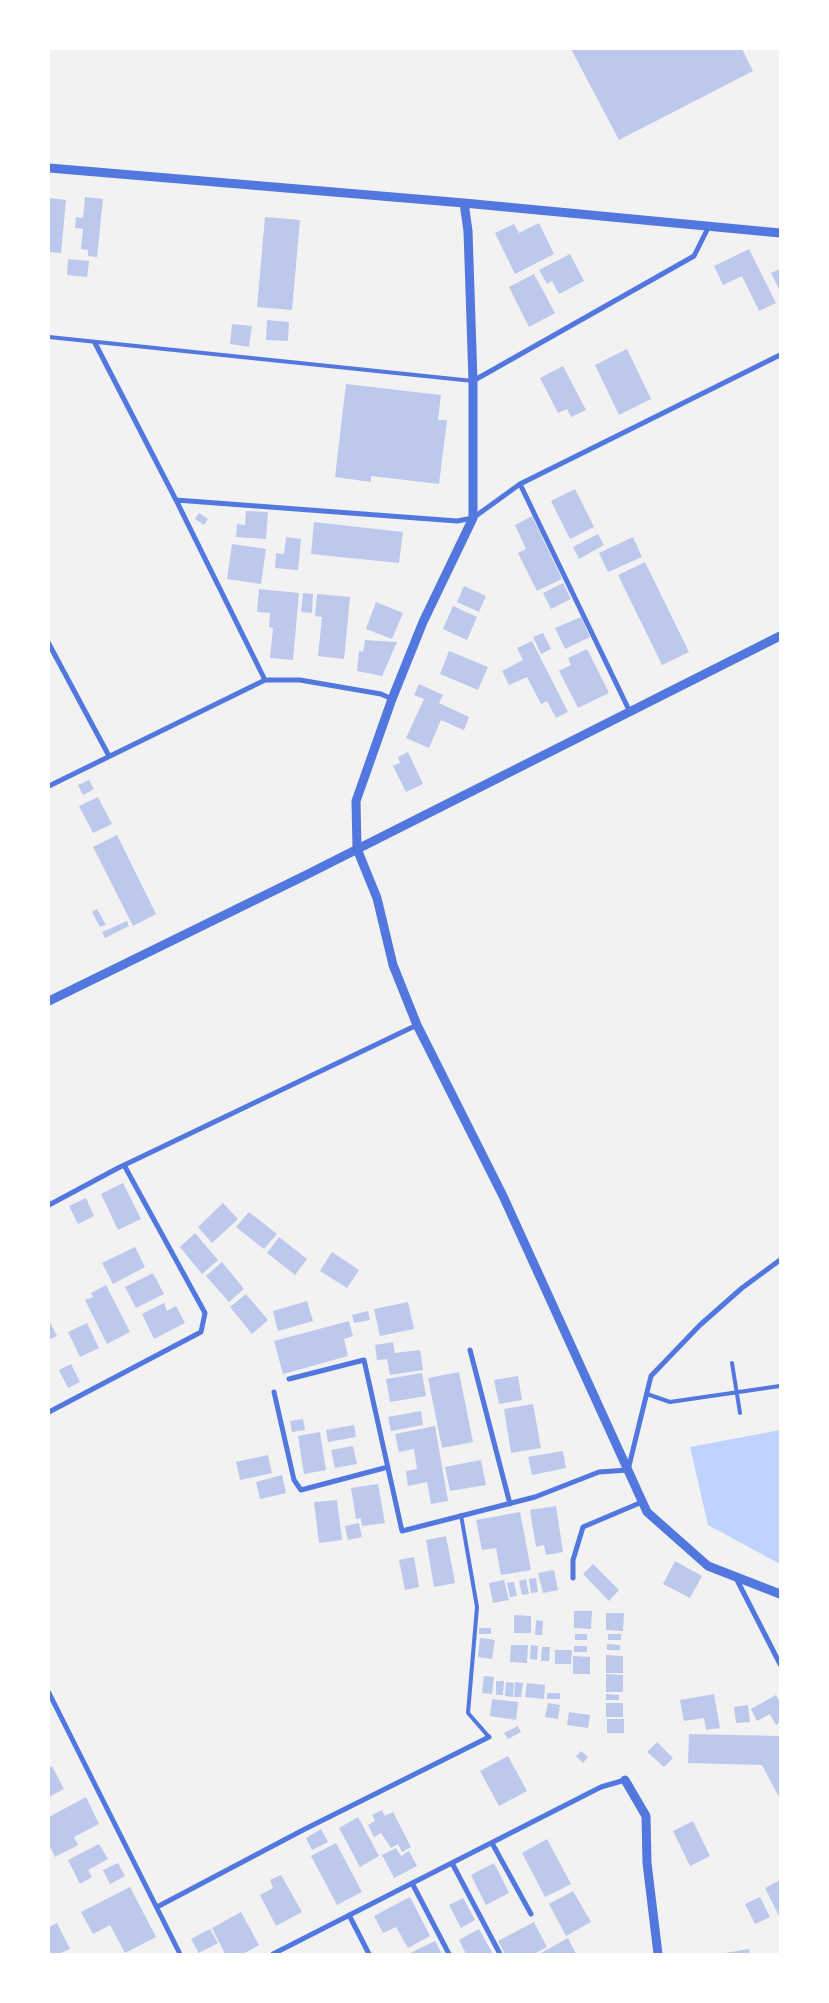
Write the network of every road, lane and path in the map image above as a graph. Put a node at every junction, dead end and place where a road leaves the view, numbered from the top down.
1 (49, 168) edge
2 (464, 203) junction
3 (709, 226) junction
4 (780, 233) edge
5 (49, 337) edge
6 (95, 344) junction
7 (780, 355) edge
8 (472, 381) junction
9 (520, 484) junction
10 (176, 500) junction
11 (473, 518) junction
12 (780, 636) edge
13 (49, 644) edge
14 (264, 680) junction
15 (392, 699) junction
16 (630, 712) junction
17 (109, 756) junction
18 (49, 786) edge
19 (357, 849) junction
20 (49, 1001) edge
21 (417, 1025) junction
22 (124, 1165) junction
23 (49, 1205) edge
24 (780, 1260) edge
25 (470, 1350) dead end
26 (732, 1363) dead end
27 (289, 1379) dead end
28 (780, 1386) edge
29 (274, 1392) dead end
30 (736, 1393) junction
31 (647, 1394) junction
32 (49, 1412) edge
33 (740, 1412) dead end
34 (388, 1466) junction
35 (628, 1470) junction
36 (642, 1502) junction
37 (510, 1504) junction
38 (461, 1515) junction
39 (734, 1575) junction
40 (573, 1578) dead end
41 (780, 1594) edge
42 (780, 1664) edge
43 (49, 1693) edge
44 (489, 1737) joint
45 (626, 1780) joint
46 (492, 1842) junction
47 (452, 1863) junction
48 (412, 1883) junction
49 (158, 1907) junction
50 (531, 1914) dead end
51 (349, 1916) junction
52 (180, 1954) edge
53 (273, 1954) edge
54 (369, 1954) edge
55 (449, 1954) edge
56 (500, 1954) edge
57 (658, 1954) edge

1 - 2 street
2 - 3 street
2 - 8 street
3 - 4 street
3 - 8 street
5 - 6 lane
6 - 8 lane
6 - 10 street
7 - 9 street
8 - 11 street
9 - 11 street
9 - 16 street
10 - 11 street
10 - 14 street
11 - 15 street
12 - 16 street
13 - 17 street
14 - 15 street
14 - 17 street
15 - 19 street
16 - 19 street
17 - 18 street
19 - 20 street
19 - 21 street
21 - 22 street
21 - 35 street
22 - 23 street
22 - 32 street
24 - 31 street
25 - 37 street
26 - 30 lane
27 - 34 street
28 - 30 lane
29 - 34 street
30 - 31 lane
30 - 33 lane
31 - 35 street
34 - 38 street
35 - 36 street
35 - 37 street
36 - 39 street
36 - 40 street
37 - 38 street
38 - 44 lane
39 - 41 street
39 - 42 street
43 - 49 street
44 - 49 street
45 - 46 street
45 - 57 street
46 - 47 street
46 - 50 street
47 - 48 street
47 - 56 street
48 - 51 street
48 - 55 street
49 - 52 street
51 - 53 street
51 - 54 street

